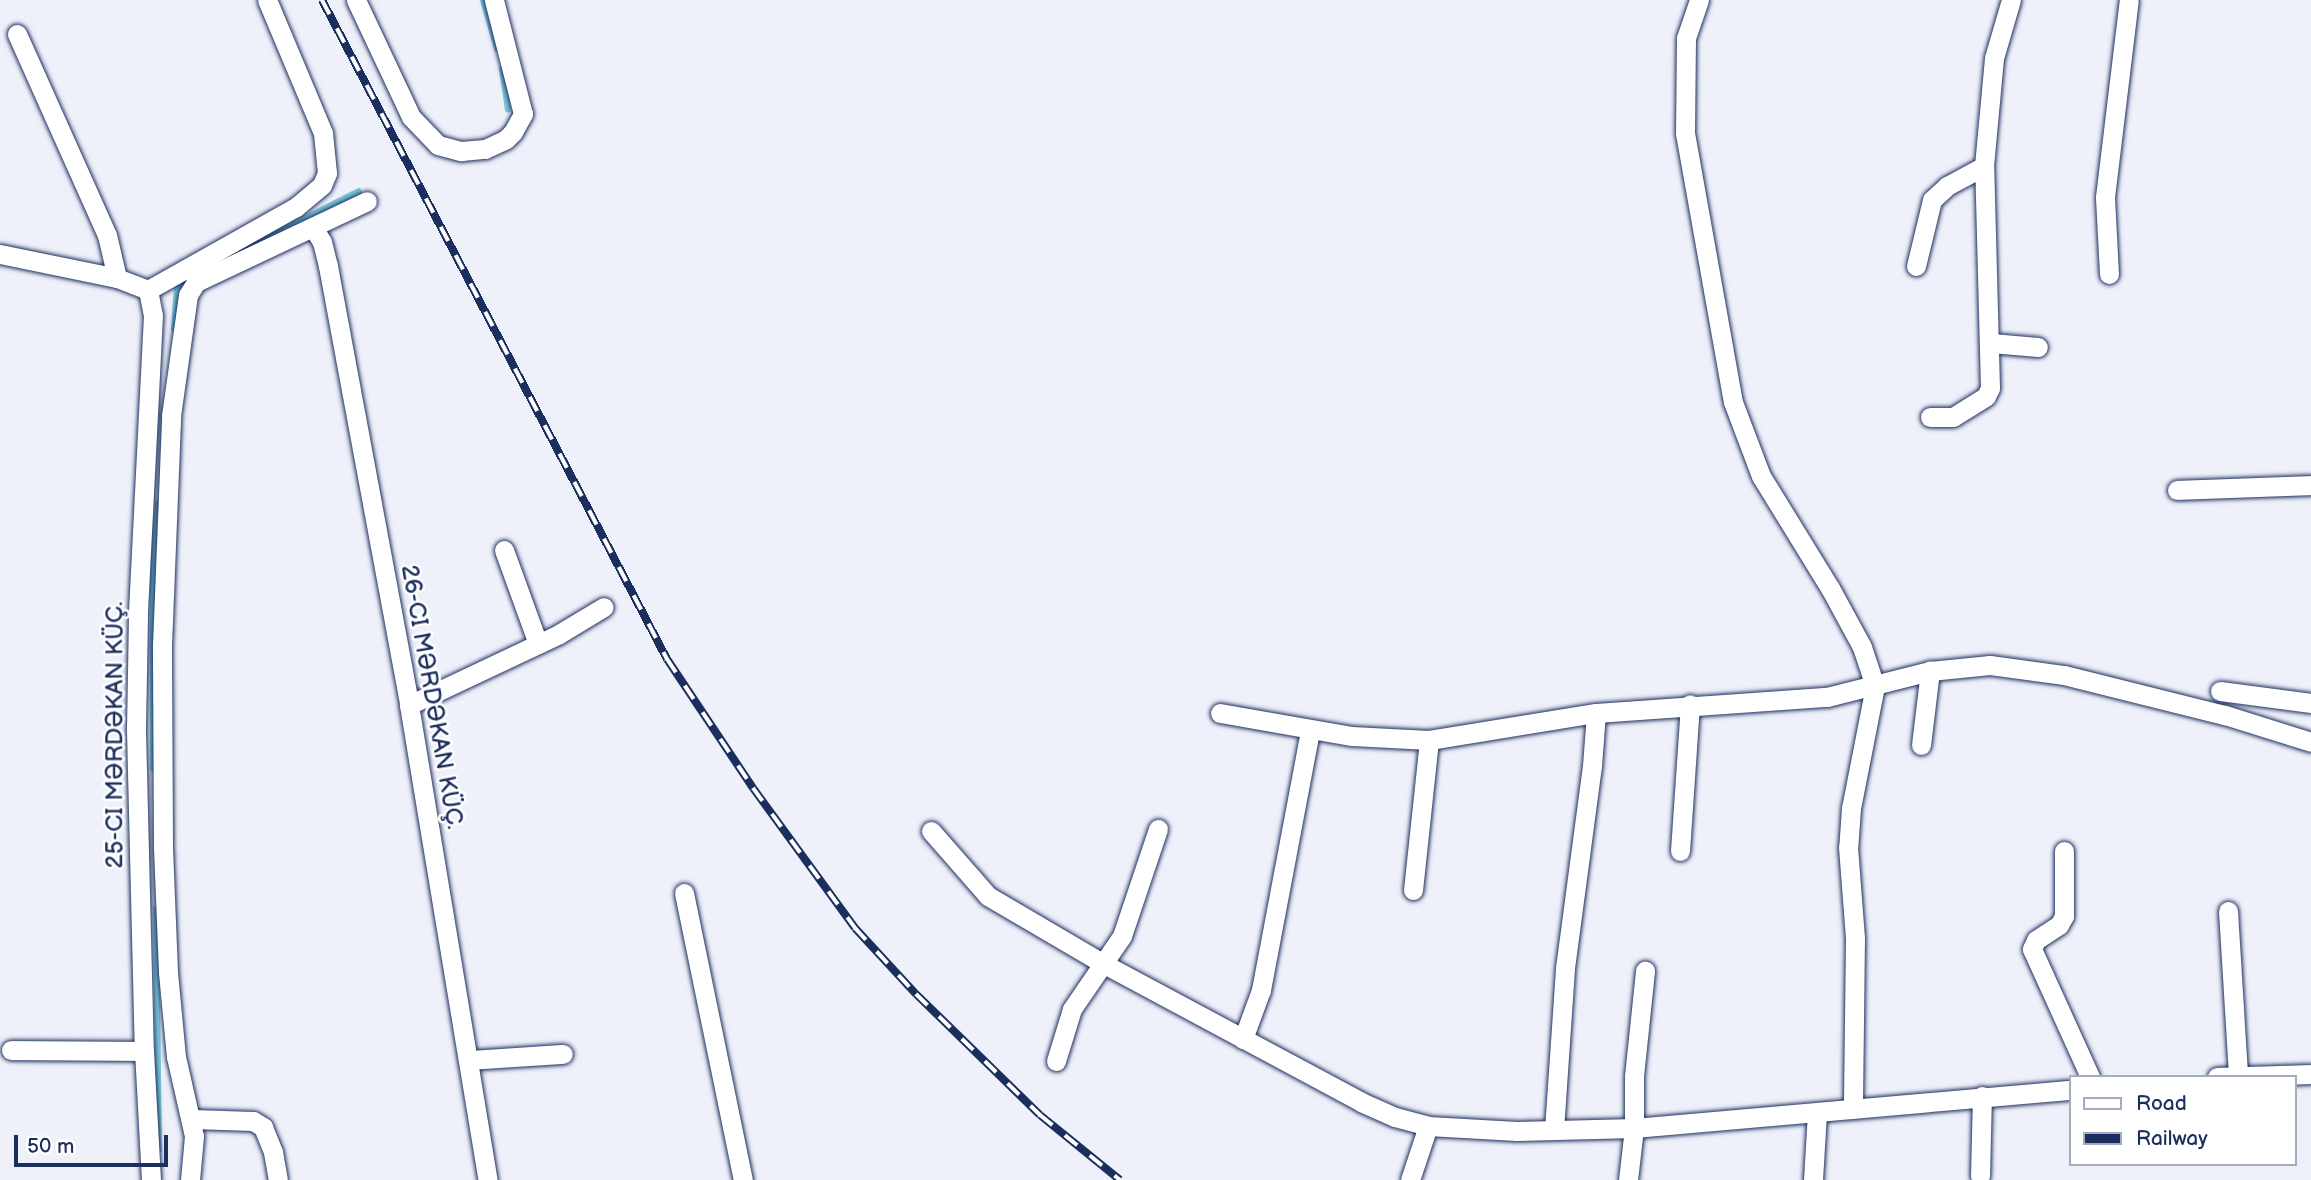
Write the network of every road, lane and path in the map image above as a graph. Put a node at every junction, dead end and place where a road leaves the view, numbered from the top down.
1 (267, 0) edge
2 (356, 0) edge
3 (494, 0) edge
4 (1699, 0) edge
5 (2011, 0) edge
6 (2129, 0) edge
7 (17, 34) dead end
8 (1984, 166) junction
9 (367, 201) dead end
10 (313, 227) junction
11 (0, 254) edge
12 (1916, 266) dead end
13 (2109, 274) dead end
14 (117, 278) junction
15 (148, 290) junction
16 (1991, 343) junction
17 (2038, 346) dead end
18 (1930, 417) dead end
19 (2311, 485) edge
20 (2178, 490) dead end
21 (503, 550) dead end
22 (604, 607) dead end
23 (538, 644) junction
24 (1930, 671) junction
25 (1875, 686) junction
26 (2220, 691) dead end
27 (2311, 703) edge
28 (1690, 704) junction
29 (409, 705) junction
30 (1220, 713) dead end
31 (1595, 713) junction
32 (1310, 730) junction
33 (1429, 740) junction
34 (2311, 742) edge
35 (1921, 745) dead end
36 (1158, 829) dead end
37 (931, 831) dead end
38 (1680, 851) dead end
39 (2064, 851) dead end
40 (1413, 890) dead end
41 (684, 893) dead end
42 (2228, 911) dead end
43 (1104, 964) junction
44 (1645, 971) dead end
45 (1243, 1039) junction
46 (11, 1050) dead end
47 (144, 1051) junction
48 (563, 1054) dead end
49 (469, 1060) junction
50 (1056, 1061) dead end
51 (2311, 1074) edge
52 (2089, 1075) edge
53 (2238, 1075) joint
54 (2070, 1090) edge
55 (1982, 1097) junction
56 (1853, 1109) junction
57 (1817, 1113) junction
58 (192, 1119) junction
59 (1428, 1126) junction
60 (1634, 1128) junction
61 (1553, 1130) junction
62 (1980, 1176) dead end
63 (151, 1180) edge
64 (190, 1180) edge
65 (278, 1180) edge
66 (488, 1180) edge
67 (743, 1180) edge
68 (1410, 1180) edge
69 (1628, 1180) edge
70 (1813, 1180) edge

1 - 15 street
2 - 3 street
4 - 25 street
5 - 8 street
6 - 13 street
7 - 14 street
8 - 12 street
8 - 16 street
9 - 10 street
10 - 29 street
10 - 58 street
11 - 14 street
14 - 15 street
15 - 47 street, 25-CI MƏRDƏKAN KÜÇ.
16 - 17 street
16 - 18 street
19 - 20 street
21 - 23 street
22 - 23 street
23 - 29 street
24 - 25 street
24 - 34 street
24 - 35 street
25 - 28 street
25 - 56 street
26 - 27 street
28 - 31 street
28 - 38 street
29 - 49 street
30 - 32 street
31 - 33 street
31 - 61 street
32 - 33 street
32 - 45 street
33 - 40 street
36 - 43 street
37 - 43 street
39 - 52 street
41 - 67 street
42 - 53 street
43 - 45 street
43 - 50 street
44 - 60 street
45 - 59 street
46 - 47 street
47 - 63 street, 25-CI MƏRDƏKAN KÜÇ.
48 - 49 street
49 - 66 street
51 - 53 street
54 - 55 street
55 - 56 street
55 - 62 street
56 - 57 street
57 - 60 street
57 - 70 street
58 - 64 street
58 - 65 street
59 - 61 street
59 - 68 street
60 - 61 street
60 - 69 street

